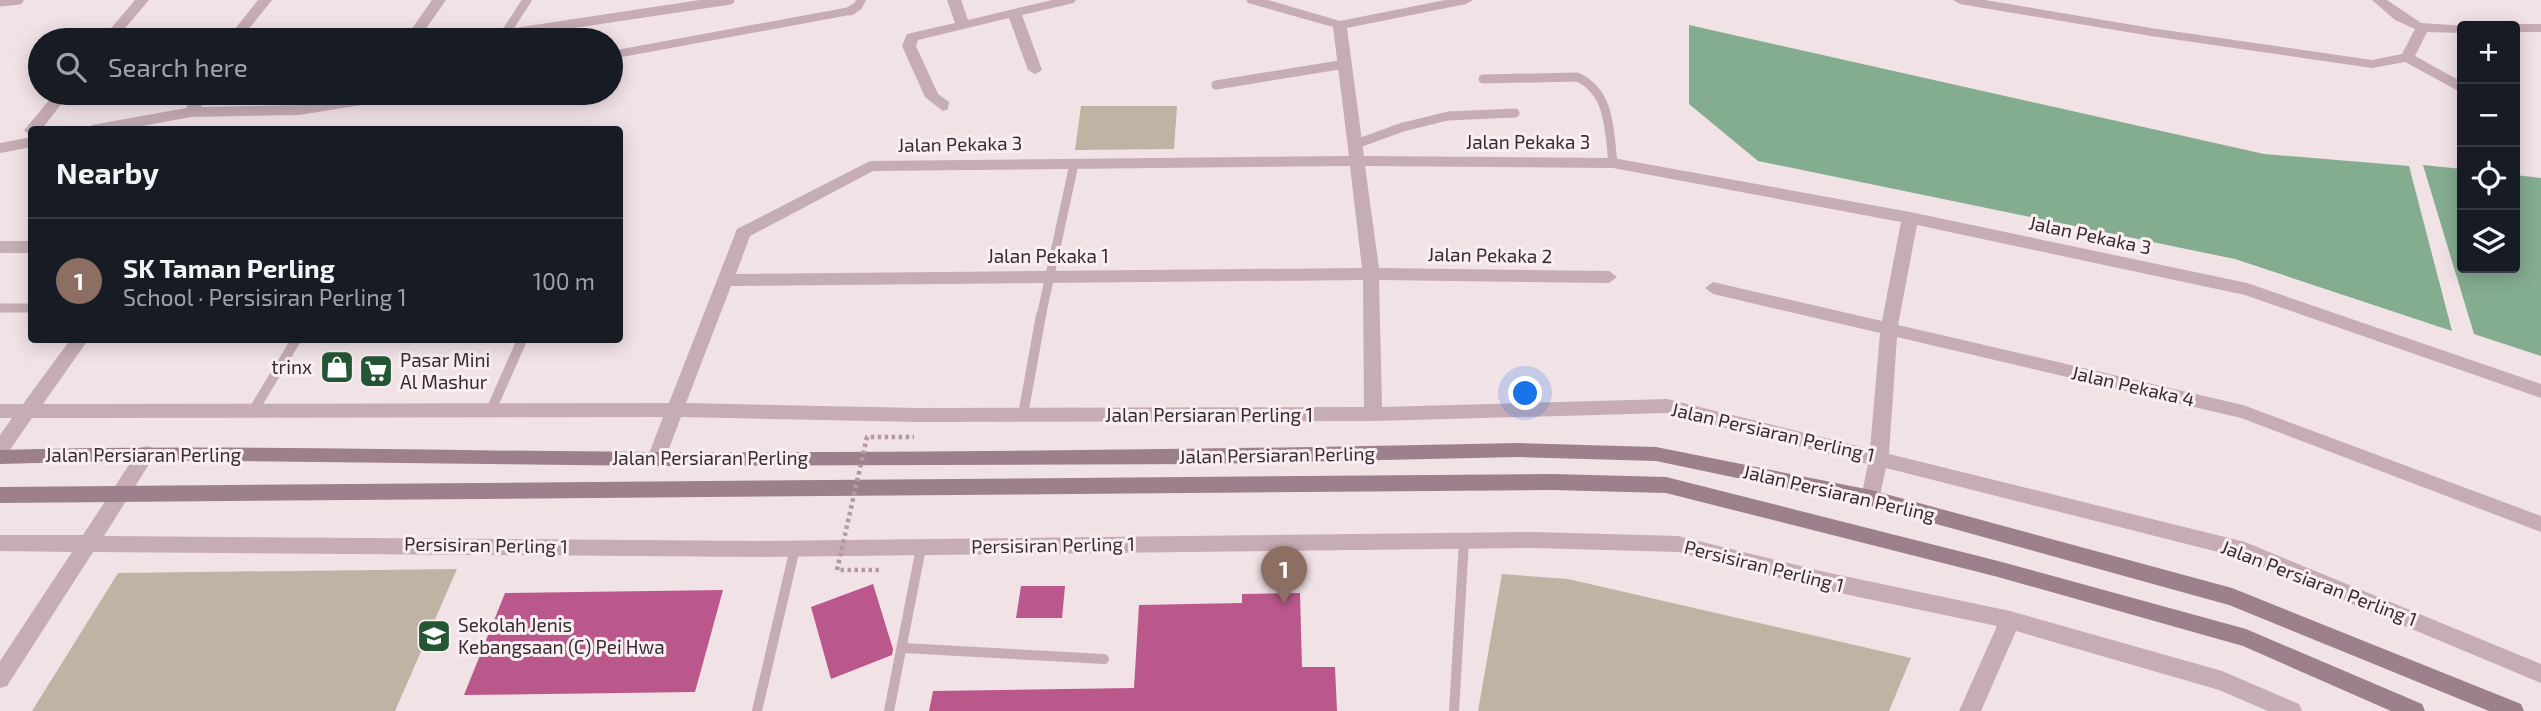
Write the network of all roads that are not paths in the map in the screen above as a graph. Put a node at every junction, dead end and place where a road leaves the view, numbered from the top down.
1 (19, 0) edge
2 (142, 0) edge
3 (265, 0) edge
4 (439, 0) edge
5 (527, 0) edge
6 (730, 0) edge
7 (861, 0) edge
8 (954, 0) edge
9 (1069, 0) edge
10 (1253, 0) edge
11 (1466, 0) edge
12 (1960, 0) edge
13 (2379, 0) edge
14 (0, 2) edge
15 (850, 11) joint
16 (1014, 12) junction
17 (962, 24) junction
18 (1340, 25) junction
19 (118, 28) edge
20 (243, 28) edge
21 (419, 28) edge
22 (509, 28) edge
23 (558, 28) edge
24 (2520, 28) edge
25 (2541, 28) edge
26 (2422, 29) junction
27 (2457, 29) edge
28 (623, 53) edge
29 (2407, 57) junction
30 (1345, 64) junction
31 (1035, 70) dead end
32 (1483, 79) dead end
33 (1216, 85) dead end
34 (2457, 85) edge
35 (53, 105) edge
36 (195, 105) edge
37 (327, 105) edge
38 (943, 106) dead end
39 (191, 111) junction
40 (1515, 113) dead end
41 (35, 126) edge
42 (113, 126) edge
43 (25, 143) edge
44 (1356, 144) junction
45 (0, 148) edge
46 (1358, 161) junction
47 (1613, 163) junction
48 (1074, 164) junction
49 (1910, 218) junction
50 (0, 247) edge
51 (28, 247) edge
52 (1371, 274) junction
53 (1048, 277) junction
54 (1609, 277) dead end
55 (726, 280) junction
56 (1713, 288) dead end
57 (28, 308) edge
58 (0, 309) edge
59 (1889, 328) junction
60 (77, 343) edge
61 (294, 343) edge
62 (521, 343) edge
63 (2541, 391) edge
64 (491, 410) junction
65 (675, 410) junction
66 (0, 411) edge
67 (27, 411) junction
68 (253, 411) junction
69 (1373, 414) junction
70 (1023, 415) junction
71 (0, 449) edge
72 (147, 453) junction
73 (0, 457) edge
74 (1879, 457) junction
75 (656, 459) junction
76 (0, 495) edge
77 (120, 495) junction
78 (1871, 498) junction
79 (2541, 524) edge
80 (1464, 541) junction
81 (0, 542) edge
82 (87, 544) junction
83 (795, 548) junction
84 (921, 548) junction
85 (2010, 620) junction
86 (903, 648) junction
87 (1104, 659) dead end
88 (2, 674) edge
89 (2541, 674) edge
90 (757, 711) edge
91 (889, 711) edge
92 (1454, 711) edge
93 (1970, 711) edge
94 (2291, 711) edge
95 (2414, 711) edge
96 (2513, 711) edge

1 - 14 lane
2 - 19 street
3 - 20 street
4 - 21 street
5 - 22 lane
6 - 23 lane
7 - 15 lane
8 - 17 street
9 - 16 street
10 - 18 street
11 - 18 street
12 - 29 street
13 - 26 street
15 - 28 street
16 - 17 street
16 - 31 street
17 - 38 street
18 - 30 street
24 - 25 street
26 - 27 street
26 - 29 street
29 - 34 street
30 - 33 lane
30 - 44 street
32 - 47 lane
35 - 41 street
36 - 39 street
37 - 39 street
39 - 42 street
40 - 44 lane
43 - 45 street
44 - 46 street
46 - 47 street, Jalan Pekaka 3
46 - 48 street, Jalan Pekaka 3
46 - 52 street
47 - 49 street, Jalan Pekaka 3
48 - 53 lane
48 - 55 street, Jalan Pekaka 3
49 - 59 street
49 - 63 street, Jalan Pekaka 3
50 - 51 street
52 - 53 street, Jalan Pekaka 1
52 - 54 street, Jalan Pekaka 2
52 - 69 street
53 - 55 street, Jalan Pekaka 1
53 - 70 lane
55 - 65 street, Jalan Pekaka 3
56 - 59 street, Jalan Pekaka 4
57 - 58 lane
59 - 74 street
59 - 79 street, Jalan Pekaka 4
60 - 67 street
61 - 68 lane
62 - 64 lane
64 - 65 street
64 - 68 street
65 - 70 street, Jalan Persiaran Perling 1
65 - 75 street, Jalan Pekaka 3
66 - 67 street
67 - 68 street
67 - 71 street
69 - 70 street, Jalan Persiaran Perling 1
69 - 74 street, Jalan Persiaran Perling 1
72 - 73 main road, Jalan Persiaran Perling
72 - 75 main road, Jalan Persiaran Perling
72 - 77 street
74 - 78 street
74 - 89 street, Jalan Persiaran Perling 1
75 - 78 main road, Jalan Persiaran Perling
76 - 77 main road, Jalan Persiaran Perling
77 - 82 street
77 - 95 main road, Jalan Persiaran Perling
78 - 96 main road, Jalan Persiaran Perling
80 - 84 street, Persisiran Perling 1
80 - 85 street, Persisiran Perling 1
80 - 92 lane
81 - 82 street, Persisiran Perling 1
82 - 83 street, Persisiran Perling 1
82 - 88 street
83 - 84 street, Persisiran Perling 1
83 - 90 lane
84 - 86 lane
85 - 93 street
85 - 94 street
86 - 87 lane
86 - 91 lane

